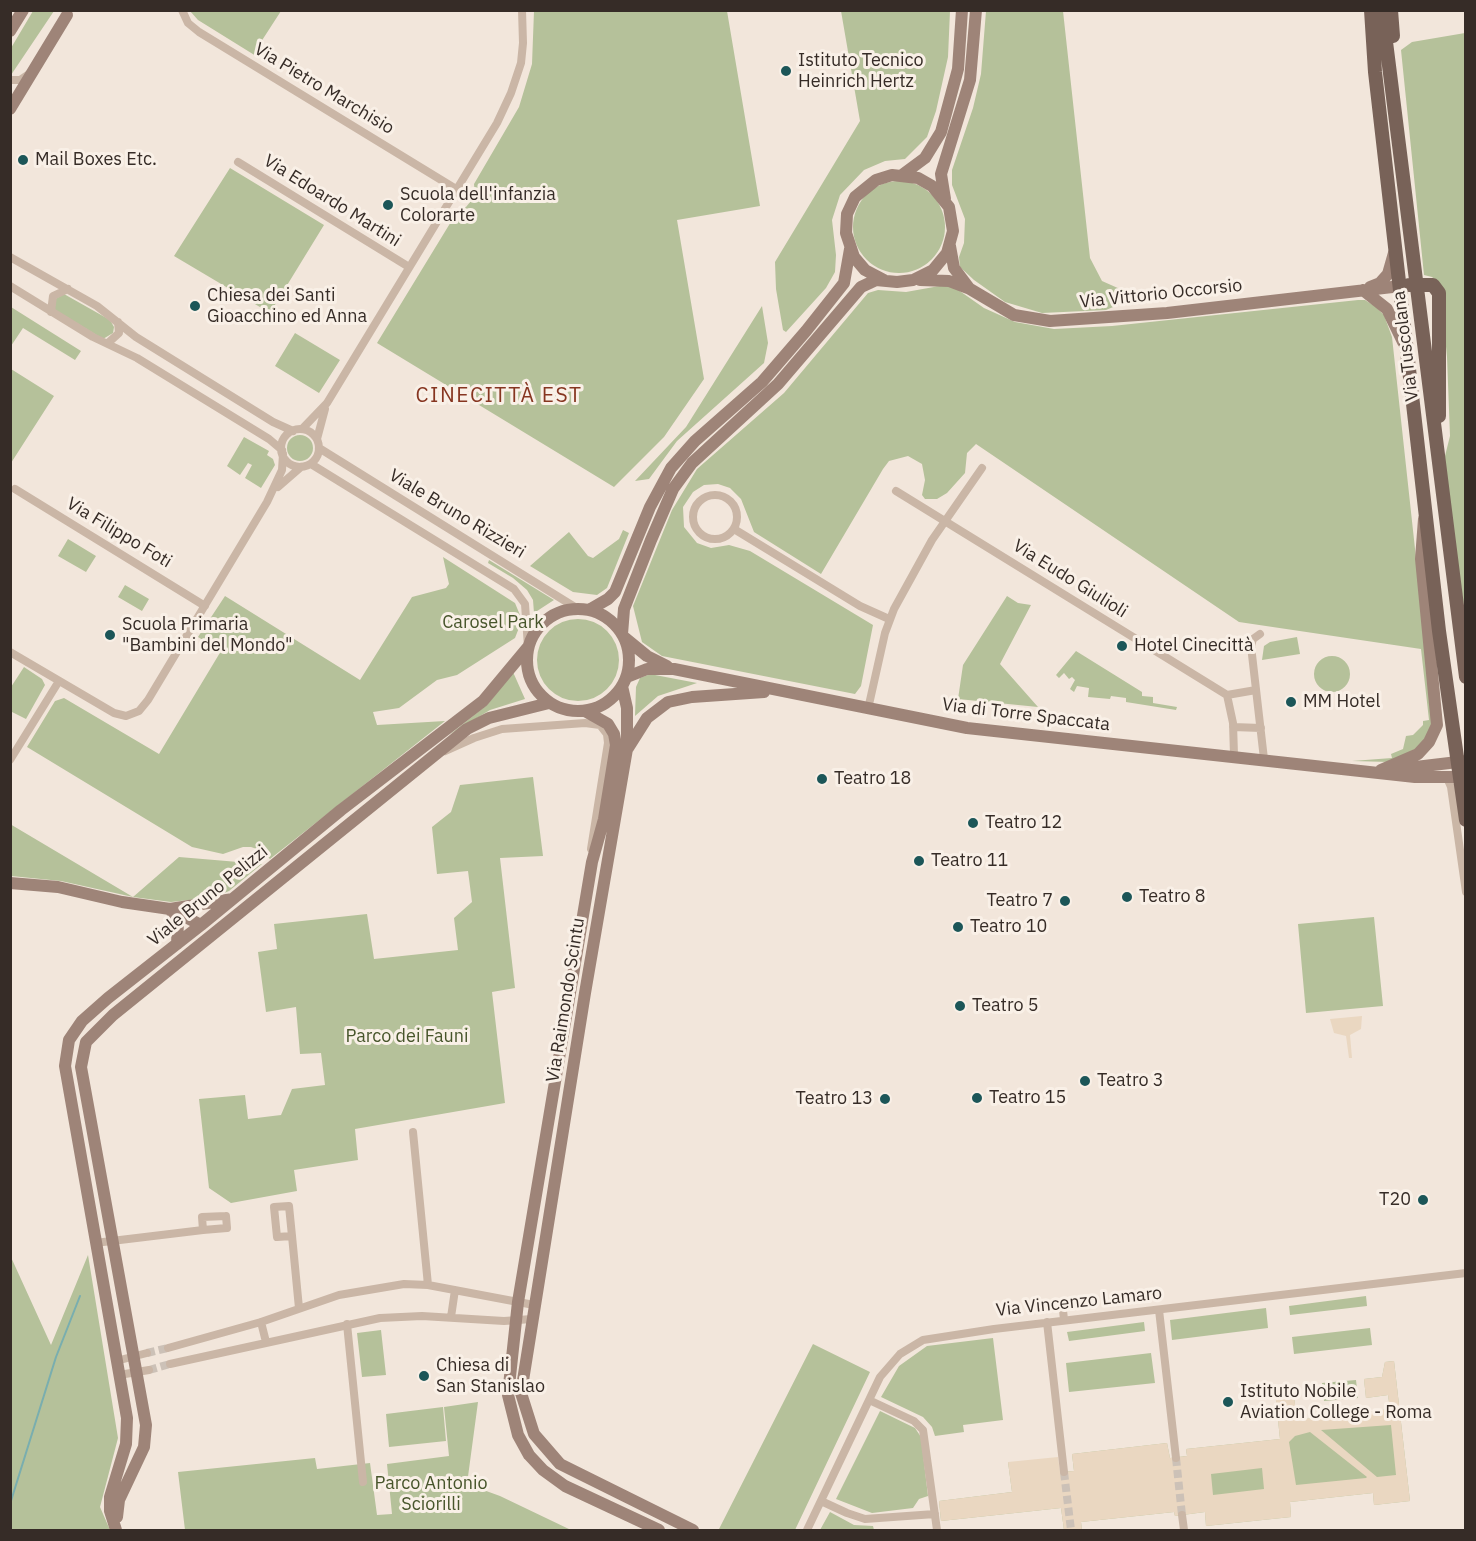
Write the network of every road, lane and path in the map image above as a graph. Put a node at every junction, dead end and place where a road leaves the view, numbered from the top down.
1 (23, 10) edge
2 (182, 10) edge
3 (522, 10) edge
4 (963, 10) edge
5 (976, 10) edge
6 (1365, 10) edge
7 (1371, 10) edge
8 (1382, 10) edge
9 (1391, 10) edge
10 (67, 15) dead end
11 (10, 31) edge
12 (32, 72) junction
13 (1375, 72) junction
14 (10, 80) edge
15 (1393, 89) junction
16 (10, 109) edge
17 (238, 162) dead end
18 (902, 175) junction
19 (456, 189) junction
20 (946, 202) junction
21 (1396, 243) junction
22 (951, 246) junction
23 (850, 249) junction
24 (10, 257) edge
25 (409, 267) junction
26 (884, 280) junction
27 (913, 280) junction
28 (1416, 285) junction
29 (10, 286) edge
30 (1401, 286) junction
31 (68, 289) junction
32 (970, 289) junction
33 (1363, 290) junction
34 (51, 312) junction
35 (118, 321) junction
36 (108, 343) junction
37 (1407, 351) junction
38 (327, 403) junction
39 (302, 429) junction
40 (292, 431) junction
41 (318, 443) junction
42 (282, 452) junction
43 (311, 464) junction
44 (301, 467) junction
45 (982, 468) dead end
46 (1438, 468) junction
47 (15, 489) dead end
48 (896, 491) dead end
49 (270, 497) junction
50 (1426, 509) junction
51 (945, 520) junction
52 (734, 529) junction
53 (205, 606) junction
54 (584, 609) junction
55 (890, 619) junction
56 (1260, 634) dead end
57 (623, 636) junction
58 (528, 647) junction
59 (10, 652) edge
60 (1463, 653) edge
61 (674, 669) junction
62 (1466, 677) edge
63 (59, 681) junction
64 (625, 682) junction
65 (1256, 690) junction
66 (783, 691) junction
67 (1227, 695) junction
68 (549, 703) junction
69 (530, 708) junction
70 (868, 709) junction
71 (585, 711) junction
72 (524, 727) junction
73 (1233, 727) junction
74 (1261, 728) junction
75 (442, 730) junction
76 (451, 742) junction
77 (627, 749) junction
78 (1234, 755) junction
79 (434, 756) junction
80 (1264, 759) junction
81 (10, 760) edge
82 (1461, 762) edge
83 (1377, 771) junction
84 (1457, 778) edge
85 (1466, 820) edge
86 (592, 862) junction
87 (10, 883) edge
88 (1466, 892) edge
89 (234, 898) junction
90 (177, 908) junction
91 (201, 926) junction
92 (211, 937) junction
93 (177, 945) junction
94 (413, 1132) dead end
95 (203, 1230) dead end
96 (292, 1236) dead end
97 (111, 1241) junction
98 (95, 1243) junction
99 (1466, 1273) edge
100 (428, 1286) junction
101 (454, 1290) junction
102 (518, 1302) junction
103 (534, 1305) junction
104 (299, 1308) junction
105 (1063, 1310) dead end
106 (1159, 1310) junction
107 (451, 1317) junction
108 (532, 1319) junction
109 (516, 1320) junction
110 (1064, 1320) junction
111 (261, 1322) junction
112 (1047, 1322) junction
113 (347, 1324) junction
114 (266, 1342) junction
115 (168, 1347) tunnel mouth
116 (147, 1353) tunnel mouth
117 (132, 1357) junction
118 (116, 1361) junction
119 (170, 1364) tunnel mouth
120 (149, 1370) tunnel mouth
121 (136, 1373) junction
122 (119, 1376) junction
123 (869, 1400) junction
124 (1176, 1458) tunnel mouth
125 (1064, 1472) tunnel mouth
126 (363, 1482) dead end
127 (822, 1501) junction
128 (935, 1514) junction
129 (1182, 1515) tunnel mouth
130 (117, 1530) edge
131 (659, 1530) edge
132 (693, 1530) edge
133 (807, 1530) edge
134 (937, 1530) edge
135 (1184, 1530) edge

1 - 11 street
2 - 19 street, Via Pietro Marchisio
3 - 19 street
4 - 18 street
5 - 20 street
6 - 13 main road
7 - 13 main road, Via Tuscolana
8 - 15 main road, Via Tuscolana
9 - 15 main road
10 - 12 street
12 - 14 street
12 - 16 street
13 - 21 main road, Via Tuscolana
15 - 28 main road, Via Tuscolana
17 - 25 street, Via Edoardo Martini
18 - 20 street
18 - 23 street
19 - 25 street
20 - 22 street
21 - 30 main road, Via Tuscolana
21 - 33 street, Via Vittorio Occorsio
22 - 27 street
22 - 32 street, Via Vittorio Occorsio
23 - 26 street
23 - 54 street
24 - 31 street
25 - 38 street
26 - 27 street
26 - 57 street
27 - 32 street, Via Vittorio Occorsio
28 - 30 main road
28 - 46 main road, Via Tuscolana
28 - 46 main road
29 - 34 street
30 - 33 street, Via Vittorio Occorsio
30 - 37 main road, Via Tuscolana
31 - 34 street
31 - 35 street
32 - 33 street, Via Vittorio Occorsio
33 - 37 street
34 - 36 street
35 - 36 street
35 - 40 street
36 - 42 street
37 - 50 main road, Via Tuscolana
38 - 39 street
38 - 41 street
39 - 40 street
39 - 41 street
40 - 42 street
41 - 43 street
41 - 54 street, Viale Bruno Rizzieri
42 - 44 street
42 - 49 street
43 - 44 street
43 - 58 street, Viale Bruno Rizzieri
44 - 49 street
45 - 51 street
46 - 60 main road, Via Tuscolana
47 - 53 street, Via Filippo Foti
48 - 51 street, Via Eudo Giulioli
49 - 53 street
50 - 82 main road, Via Tuscolana
50 - 83 street, Via Tuscolana
51 - 55 street
51 - 67 street, Via Eudo Giulioli
52 - 52 street
52 - 55 street
53 - 63 street
54 - 57 street
54 - 58 street
55 - 70 street
56 - 65 street
57 - 61 street, Via di Torre Spaccata
57 - 64 street
58 - 68 street
58 - 75 street, Viale Bruno Pelizzi
59 - 63 street
60 - 62 main road, Via Tuscolana
61 - 64 street, Via di Torre Spaccata
61 - 66 street, Via di Torre Spaccata
63 - 81 street
64 - 71 street
64 - 77 street, Via Raimondo Scintu
65 - 67 street
65 - 74 street
66 - 70 street, Via di Torre Spaccata
66 - 77 street
67 - 73 street
68 - 69 street, Viale Bruno Pelizzi
68 - 71 street
69 - 72 street
69 - 76 street, Viale Bruno Pelizzi
70 - 78 street, Via di Torre Spaccata
71 - 86 street, Via Raimondo Scintu
72 - 79 street, Via Raimondo Scintu
72 - 86 street, Via Raimondo Scintu
73 - 74 street
73 - 78 street
74 - 80 street
75 - 76 street
75 - 89 street, Viale Bruno Pelizzi
76 - 79 street, Viale Bruno Pelizzi
77 - 103 street, Via Raimondo Scintu
78 - 80 street, Via di Torre Spaccata
79 - 92 street, Viale Bruno Pelizzi
80 - 83 street, Via di Torre Spaccata
82 - 83 street, Via di Torre Spaccata
82 - 84 main road, Via Tuscolana
83 - 84 street, Via di Torre Spaccata
84 - 85 main road, Via Tuscolana
84 - 88 street
86 - 102 street, Via Raimondo Scintu
87 - 90 street
89 - 90 street
89 - 91 street, Viale Bruno Pelizzi
90 - 91 street
90 - 93 street
91 - 92 street
91 - 93 street, Viale Bruno Pelizzi
92 - 97 street, Viale Bruno Pelizzi
93 - 98 street, Viale Bruno Pelizzi
94 - 100 street
95 - 97 street
96 - 104 street
97 - 98 street
97 - 117 street, Viale Bruno Pelizzi
98 - 118 street, Viale Bruno Pelizzi
99 - 106 street, Via Vincenzo Lamaro
100 - 101 street
100 - 104 street
101 - 102 street
101 - 107 street
102 - 103 street
102 - 109 street, Via Raimondo Scintu
103 - 108 street, Via Raimondo Scintu
104 - 111 street
105 - 110 street
106 - 110 street, Via Vincenzo Lamaro
106 - 124 street
107 - 109 street
107 - 113 street
108 - 109 street
108 - 132 street, Via Raimondo Scintu
109 - 131 street, Via Raimondo Scintu
110 - 112 street, Via Vincenzo Lamaro
111 - 114 street
111 - 115 street
112 - 123 street, Via Vincenzo Lamaro
112 - 125 street
113 - 114 street
113 - 126 street
114 - 119 street
116 - 117 street
117 - 118 street
117 - 121 street, Viale Bruno Pelizzi
118 - 122 street, Viale Bruno Pelizzi
120 - 121 street
121 - 122 street
121 - 130 street, Viale Bruno Pelizzi
122 - 130 street, Viale Bruno Pelizzi
123 - 127 street, Via Vincenzo Lamaro
123 - 128 street
127 - 128 street
127 - 133 street, Via Vincenzo Lamaro
128 - 134 street
129 - 135 street

